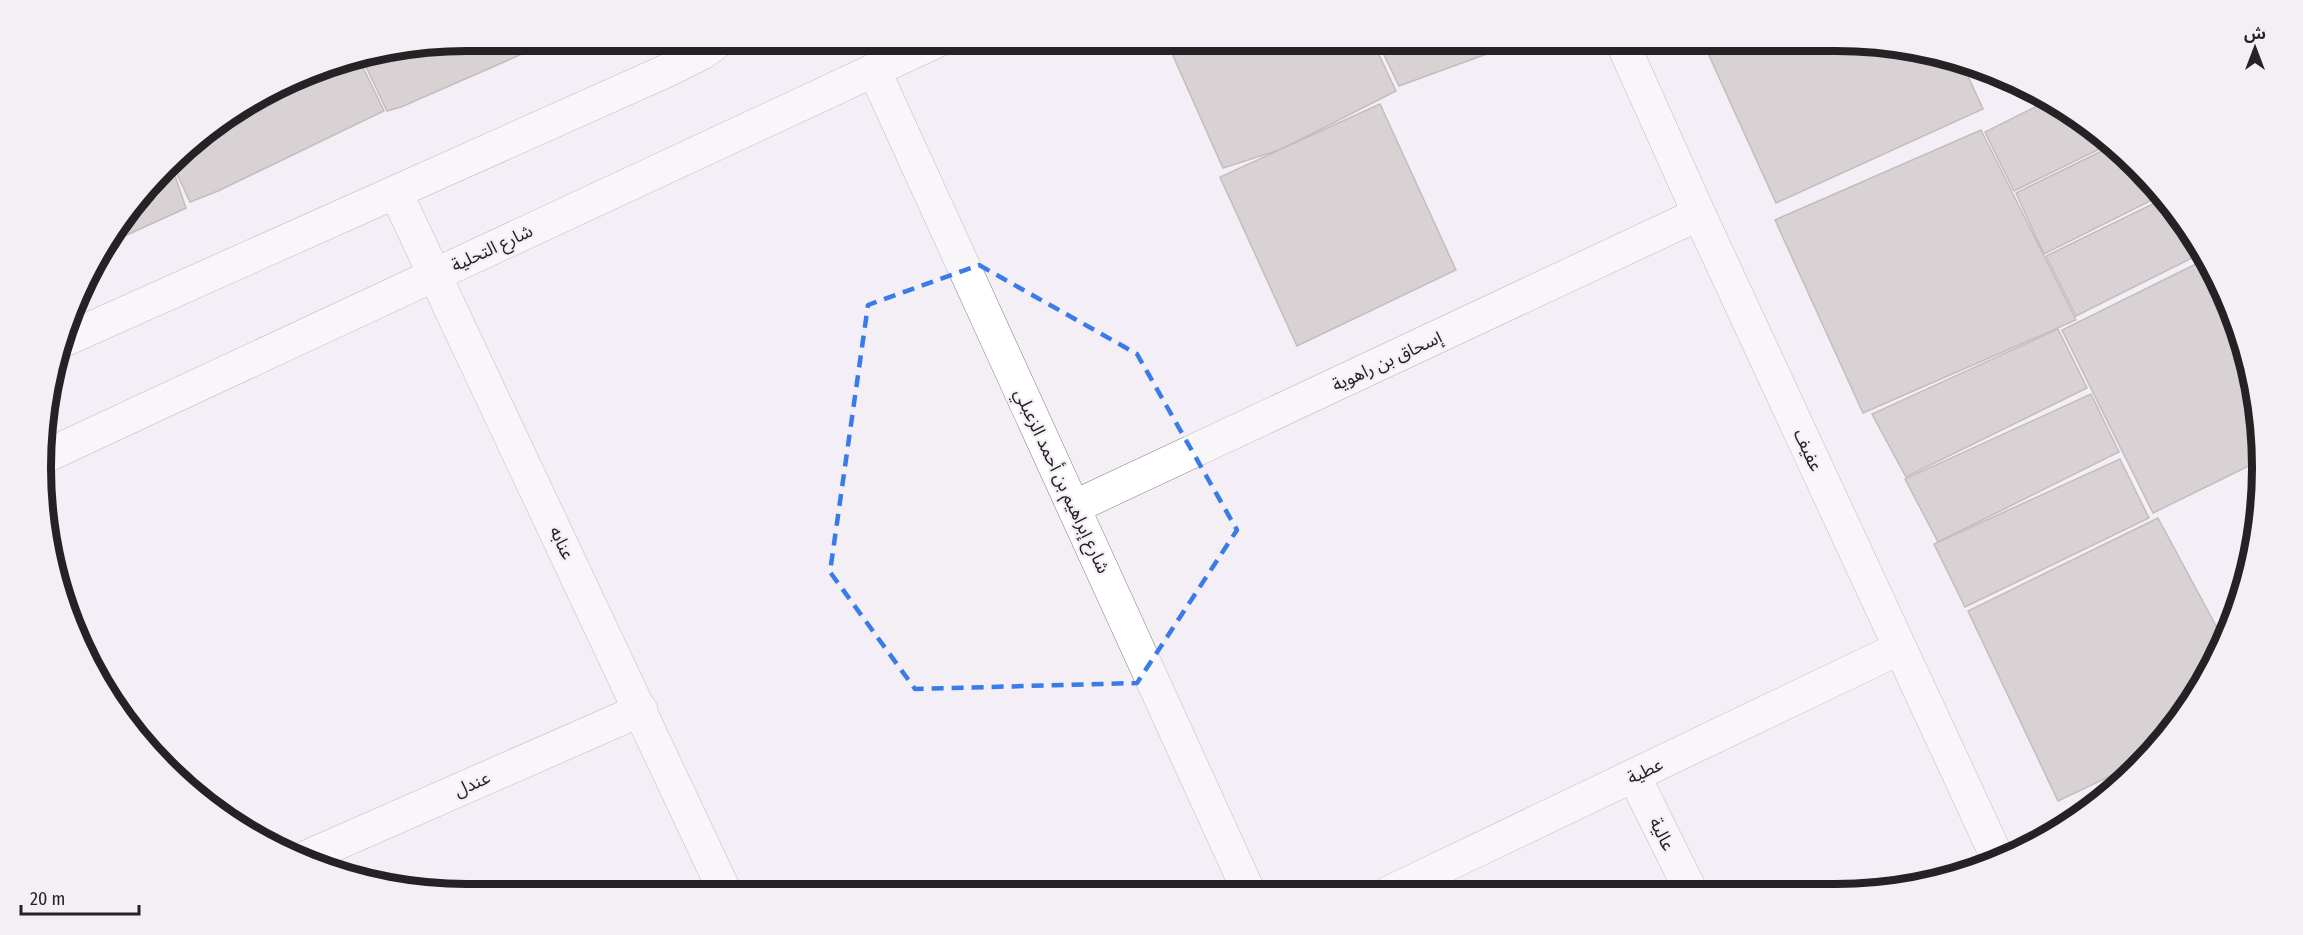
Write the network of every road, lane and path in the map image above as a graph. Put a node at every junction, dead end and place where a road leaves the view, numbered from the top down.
1 (705, 51) edge
2 (915, 51) edge
3 (1626, 51) edge
4 (874, 70) junction
5 (396, 193) junction
6 (1699, 214) junction
7 (436, 274) junction
8 (72, 337) edge
9 (52, 453) edge
10 (1074, 507) junction
11 (1900, 648) junction
12 (640, 710) junction
13 (1634, 776) junction
14 (1995, 852) edge
15 (313, 854) edge
16 (721, 884) edge
17 (1244, 884) edge
18 (1407, 884) edge
19 (1688, 884) edge

1 - 5 street
2 - 4 street, شارع التحلية
3 - 6 street, عفيف
4 - 7 street, شارع التحلية
4 - 10 street, شارع إبراهيم بن أحمد الزعبلي
5 - 7 street, عنابه
5 - 8 street
6 - 10 street, إسحاق بن راهوية
6 - 11 street, عفيف
7 - 9 street, شارع التحلية
7 - 12 street, عنابه
10 - 17 street, شارع إبراهيم بن أحمد الزعبلي
11 - 13 street, عطية
11 - 14 street, عفيف
12 - 15 street, عندل
12 - 16 street, عنابه
13 - 18 street, عطية
13 - 19 street, عالية

